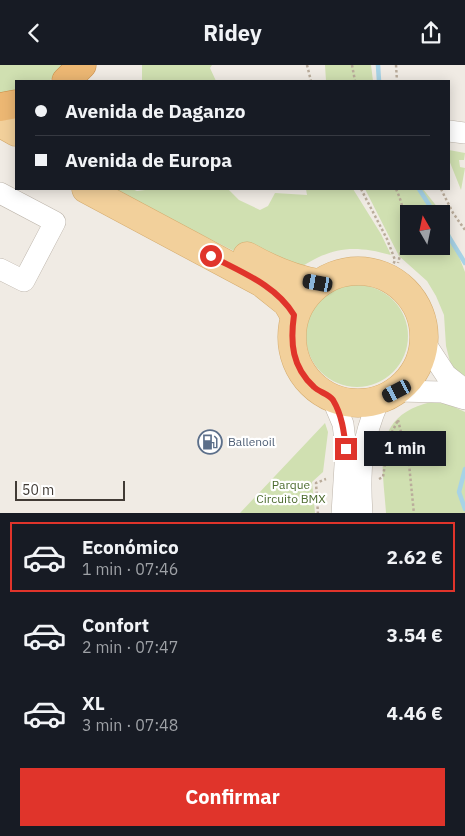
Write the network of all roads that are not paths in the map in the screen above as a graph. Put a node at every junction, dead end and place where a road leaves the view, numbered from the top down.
1 (82, 65) edge
2 (67, 80) edge
3 (15, 104) edge
4 (0, 107) edge
5 (0, 123) edge
6 (15, 131) edge
7 (450, 131) edge
8 (465, 133) edge
9 (0, 144) edge
10 (15, 152) edge
11 (88, 190) edge
12 (124, 190) edge
13 (0, 193) edge
14 (0, 269) edge
15 (318, 283) junction
16 (294, 315) junction
17 (424, 343) junction
18 (465, 390) edge
19 (388, 395) junction
20 (332, 398) junction
21 (465, 399) edge
22 (342, 513) edge
23 (362, 513) edge

1 - 2 highway
3 - 4 highway
5 - 6 main road
7 - 8 street
9 - 10 main road
11 - 16 main road
12 - 15 main road
13 - 14 street
15 - 16 main road
15 - 17 main road
16 - 20 main road
17 - 18 street
17 - 19 main road
19 - 20 main road
19 - 21 street
19 - 23 street
20 - 22 street

